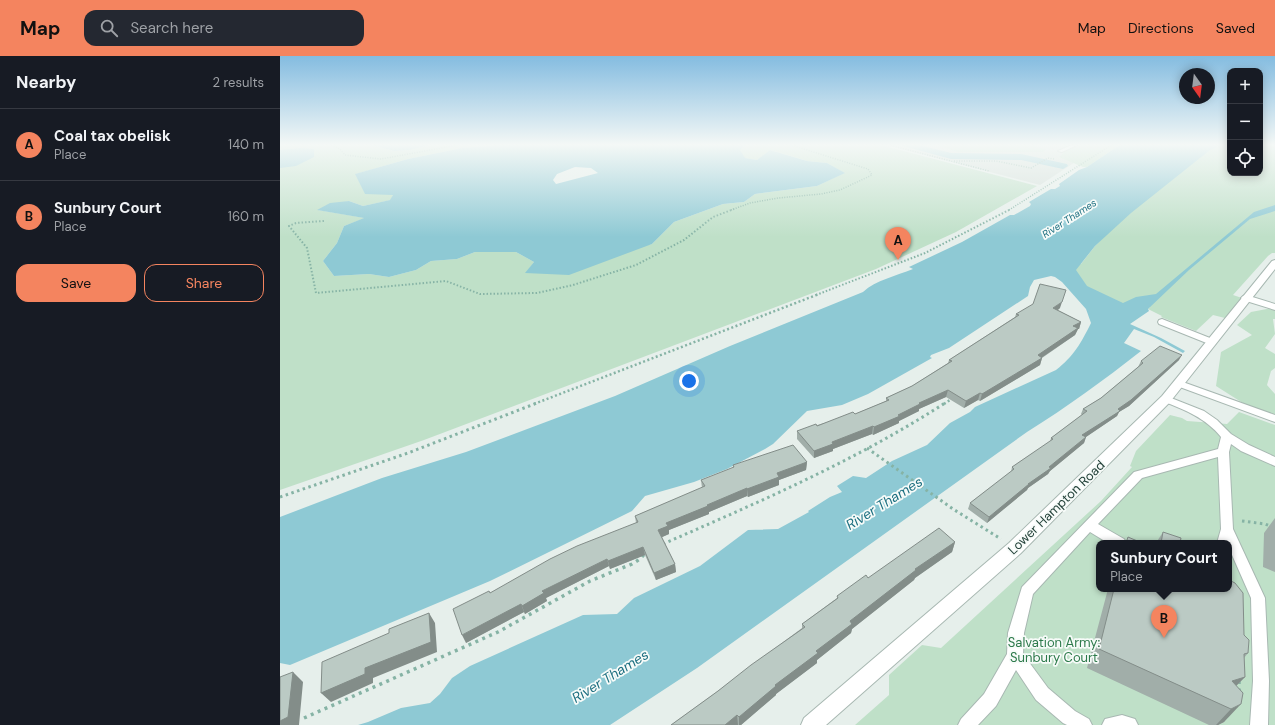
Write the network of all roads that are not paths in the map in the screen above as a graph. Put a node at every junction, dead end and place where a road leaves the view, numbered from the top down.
1 (1275, 263) edge
2 (1246, 298) junction
3 (1275, 307) edge
4 (1162, 322) dead end
5 (1212, 342) junction
6 (1180, 384) junction
7 (1166, 399) junction
8 (1275, 419) edge
9 (1227, 437) junction
10 (1223, 452) junction
11 (1275, 462) edge
12 (1089, 525) junction
13 (1225, 531) edge
14 (1114, 540) edge
15 (1229, 540) edge
16 (1232, 545) edge
17 (1015, 656) junction
18 (811, 725) edge
19 (968, 725) edge
20 (1083, 725) edge
21 (1111, 725) edge
22 (1129, 725) edge
23 (1259, 725) edge

1 - 2 street, Lower Hampton Road
2 - 3 street
2 - 5 street, Lower Hampton Road
4 - 5 lane
5 - 6 street, Lower Hampton Road
6 - 7 street, Lower Hampton Road
6 - 8 lane
7 - 9 lane
7 - 18 street, Lower Hampton Road
9 - 10 lane
9 - 11 lane
10 - 12 lane
10 - 13 lane
12 - 14 lane
12 - 17 lane
13 - 15 lane
16 - 23 lane
17 - 19 lane
17 - 20 lane
21 - 22 lane

